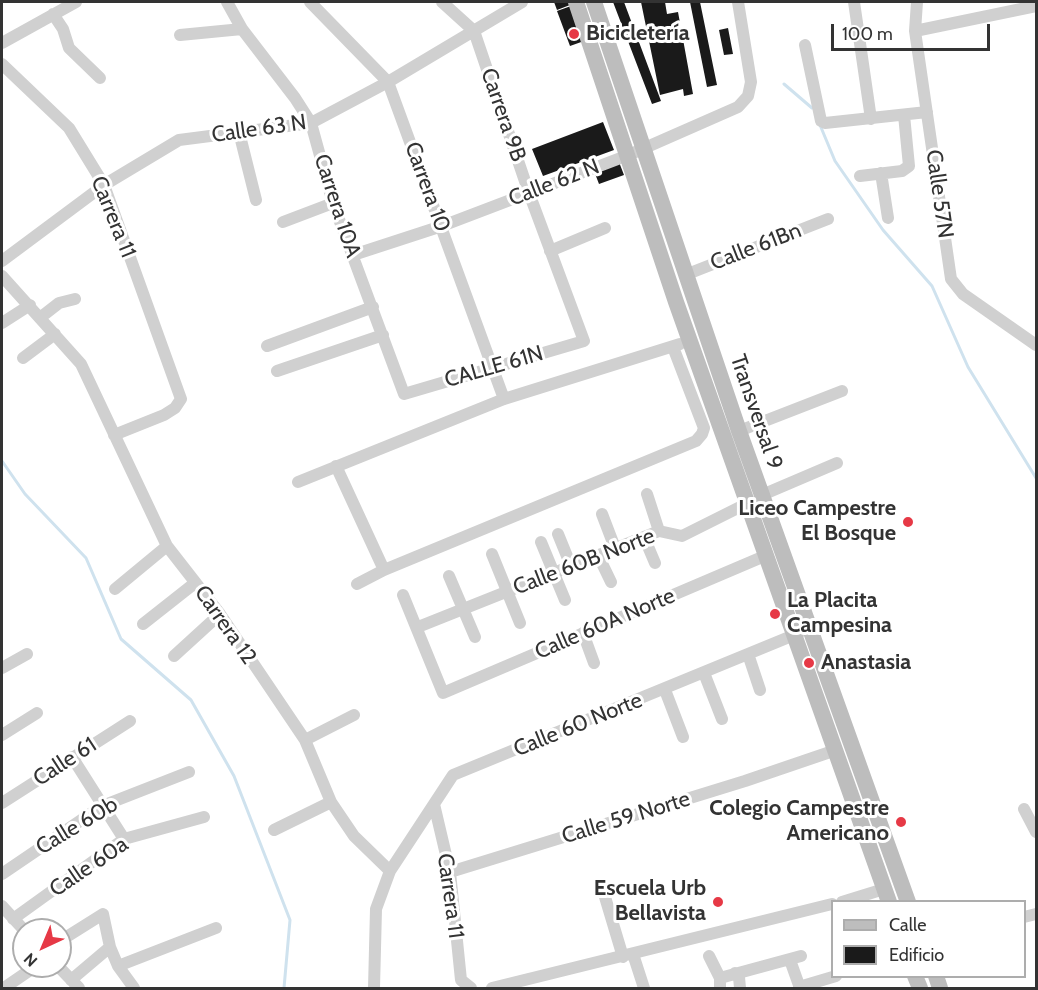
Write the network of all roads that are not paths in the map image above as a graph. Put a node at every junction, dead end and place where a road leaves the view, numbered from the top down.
1 (76, 2) edge
2 (227, 2) edge
3 (310, 2) edge
4 (442, 2) edge
5 (522, 2) edge
6 (576, 2) edge
7 (594, 2) edge
8 (738, 2) edge
9 (854, 2) edge
10 (917, 2) edge
11 (1036, 6) edge
12 (53, 14) junction
13 (242, 29) junction
14 (474, 31) junction
15 (915, 31) junction
16 (180, 35) dead end
17 (2, 43) edge
18 (805, 45) dead end
19 (2, 64) edge
20 (100, 78) dead end
21 (388, 82) junction
22 (927, 112) junction
23 (904, 115) junction
24 (872, 119) junction
25 (311, 123) junction
26 (240, 132) junction
27 (635, 153) junction
28 (881, 173) junction
29 (860, 176) dead end
30 (104, 185) junction
31 (529, 193) junction
32 (256, 200) dead end
33 (333, 203) junction
34 (888, 218) dead end
35 (828, 219) dead end
36 (283, 222) dead end
37 (442, 226) junction
38 (605, 228) dead end
39 (550, 251) junction
40 (353, 255) junction
41 (2, 261) edge
42 (685, 275) junction
43 (2, 276) edge
44 (75, 299) dead end
45 (30, 305) junction
46 (373, 307) junction
47 (41, 317) junction
48 (2, 323) edge
49 (55, 334) junction
50 (383, 335) junction
51 (584, 341) joint
52 (689, 341) junction
53 (1036, 345) edge
54 (267, 346) dead end
55 (673, 347) junction
56 (23, 358) dead end
57 (492, 367) junction
58 (277, 371) dead end
59 (842, 391) dead end
60 (404, 394) joint
61 (504, 399) junction
62 (739, 431) junction
63 (114, 435) junction
64 (837, 463) dead end
65 (336, 466) junction
66 (298, 482) dead end
67 (647, 494) dead end
68 (755, 499) junction
69 (602, 514) dead end
70 (659, 531) junction
71 (558, 534) dead end
72 (644, 537) junction
73 (541, 542) dead end
74 (167, 546) junction
75 (615, 548) junction
76 (492, 555) dead end
77 (598, 555) junction
78 (766, 555) junction
79 (656, 563) dead end
80 (571, 566) junction
81 (384, 570) junction
82 (552, 574) junction
83 (449, 576) dead end
84 (611, 582) dead end
85 (195, 583) junction
86 (357, 584) dead end
87 (115, 589) dead end
88 (507, 591) junction
89 (403, 595) dead end
90 (565, 600) dead end
91 (463, 609) junction
92 (220, 614) junction
93 (520, 623) dead end
94 (143, 624) dead end
95 (418, 627) junction
96 (802, 632) junction
97 (583, 633) junction
98 (475, 637) dead end
99 (27, 654) dead end
100 (748, 654) junction
101 (174, 656) dead end
102 (594, 663) dead end
103 (2, 668) edge
104 (704, 673) junction
105 (665, 690) junction
106 (760, 690) dead end
107 (37, 713) dead end
108 (354, 715) dead end
109 (722, 719) dead end
110 (130, 721) dead end
111 (2, 735) edge
112 (683, 737) dead end
113 (305, 741) junction
114 (836, 750) junction
115 (72, 757) junction
116 (189, 772) dead end
117 (331, 802) junction
118 (2, 804) edge
119 (434, 804) junction
120 (102, 806) junction
121 (1024, 809) dead end
122 (204, 817) dead end
123 (1036, 828) edge
124 (274, 830) dead end
125 (124, 839) junction
126 (390, 871) junction
127 (450, 872) junction
128 (2, 874) edge
129 (602, 887) dead end
130 (887, 895) edge
131 (851, 900) edge
132 (907, 900) edge
133 (831, 904) edge
134 (2, 906) edge
135 (12, 918) edge
136 (14, 918) edge
137 (216, 928) dead end
138 (72, 933) edge
139 (110, 947) junction
140 (628, 956) junction
141 (709, 956) dead end
142 (118, 966) junction
143 (735, 973) junction
144 (19, 978) edge
145 (831, 978) edge
146 (720, 983) edge
147 (75, 984) edge
148 (4, 988) edge
149 (134, 988) edge
150 (374, 988) edge
151 (469, 988) edge
152 (497, 988) edge
153 (644, 988) edge
154 (740, 988) edge
155 (800, 988) edge

1 - 12 street
2 - 13 street, Carrera 10A
3 - 21 street, Carrera 10
4 - 14 street, Carrera 9B
5 - 14 street, Calle 63 N
6 - 27 main road, Transversal 9
7 - 27 main road, Transversal 9
8 - 27 street, Calle 62 N
9 - 24 street
10 - 15 street, Calle 57N
11 - 15 street
12 - 17 street
12 - 20 street
13 - 16 street
13 - 25 street, Carrera 10A
14 - 21 street, Calle 63 N
14 - 31 street, Carrera 9B
15 - 22 street, Calle 57N
18 - 24 street
19 - 30 street, Carrera 11
21 - 25 street, Calle 63 N
21 - 37 street, Carrera 10
22 - 23 street
22 - 53 street, Calle 57N
23 - 24 street
23 - 28 street
25 - 26 street, Calle 63 N
25 - 33 street, Carrera 10A
26 - 30 street, Calle 63 N
26 - 32 street
27 - 31 street, Calle 62 N
27 - 42 main road, Transversal 9
27 - 52 main road, Transversal 9
28 - 29 street
28 - 34 street
30 - 41 street, Calle 63 N
30 - 63 street, Carrera 11
31 - 37 street, Calle 62 N
31 - 39 street, Carrera 9B
33 - 36 street
33 - 40 street, Carrera 10A
35 - 42 street, Calle 61Bn
37 - 40 street, Calle 62 N
37 - 57 street, Carrera 10
38 - 39 street
39 - 51 street, Carrera 9B
40 - 46 street, Carrera 10A
42 - 62 main road, Transversal 9
43 - 45 street, Carrera 12
44 - 47 street
45 - 47 street, Carrera 12
45 - 48 street
46 - 50 street, Carrera 10A
46 - 54 street
47 - 49 street, Carrera 12
49 - 56 street
49 - 63 street, Carrera 12
50 - 58 street
50 - 60 street, Carrera 10A
51 - 57 street, CALLE 61N
52 - 55 street
52 - 68 main road, Transversal 9
55 - 61 street
55 - 81 street
57 - 60 street, CALLE 61N
57 - 61 street, Carrera 10
59 - 62 street
61 - 65 street
62 - 68 main road, Transversal 9
63 - 74 street, Carrera 12
64 - 68 street, Calle 60B Norte
65 - 66 street
65 - 81 street
67 - 70 street
68 - 70 street, Calle 60B Norte
68 - 78 main road, Transversal 9
68 - 96 main road, Transversal 9
69 - 75 street
70 - 72 street, Calle 60B Norte
71 - 80 street
72 - 75 street, Calle 60B Norte
72 - 79 street
73 - 82 street
74 - 85 street, Carrera 12
74 - 87 street
75 - 77 street, Calle 60B Norte
76 - 88 street
77 - 80 street, Calle 60B Norte
77 - 84 street
78 - 96 main road, Transversal 9
78 - 97 street, Calle 60A Norte
80 - 82 street, Calle 60B Norte
81 - 86 street
82 - 88 street, Calle 60B Norte
82 - 90 street
83 - 91 street
85 - 92 street, Carrera 12
85 - 94 street
88 - 91 street, Calle 60B Norte
88 - 93 street
89 - 95 street
91 - 95 street, Calle 60B Norte
91 - 98 street
92 - 101 street
92 - 113 street, Carrera 12
95 - 97 street, Calle 60A Norte
96 - 100 street, Calle 60 Norte
96 - 114 main road, Transversal 9
96 - 132 main road, Transversal 9
97 - 102 street
99 - 103 street
100 - 104 street, Calle 60 Norte
100 - 106 street
104 - 105 street, Calle 60 Norte
104 - 109 street
105 - 112 street
105 - 119 street, Calle 60 Norte
107 - 111 street
108 - 113 street
110 - 115 street, Calle 61
113 - 117 street, Carrera 12
114 - 127 street, Calle 59 Norte
114 - 130 main road, Transversal 9
115 - 118 street, Calle 61
115 - 120 street
116 - 120 street, Calle 60b
117 - 124 street
117 - 126 street, Carrera 12
119 - 126 street, Calle 60 Norte
119 - 127 street, Carrera 11
120 - 125 street
120 - 128 street, Calle 60b
121 - 123 street
122 - 125 street, Calle 60a
125 - 136 street, Calle 60a
126 - 150 street
127 - 151 street, Carrera 11
129 - 140 street
130 - 131 street
133 - 140 street
134 - 135 street
137 - 142 street
138 - 139 street
139 - 142 street
139 - 147 street
140 - 152 street
140 - 153 street
141 - 146 street
142 - 149 street
143 - 146 street
143 - 154 street
143 - 155 street
144 - 148 street
145 - 155 street

